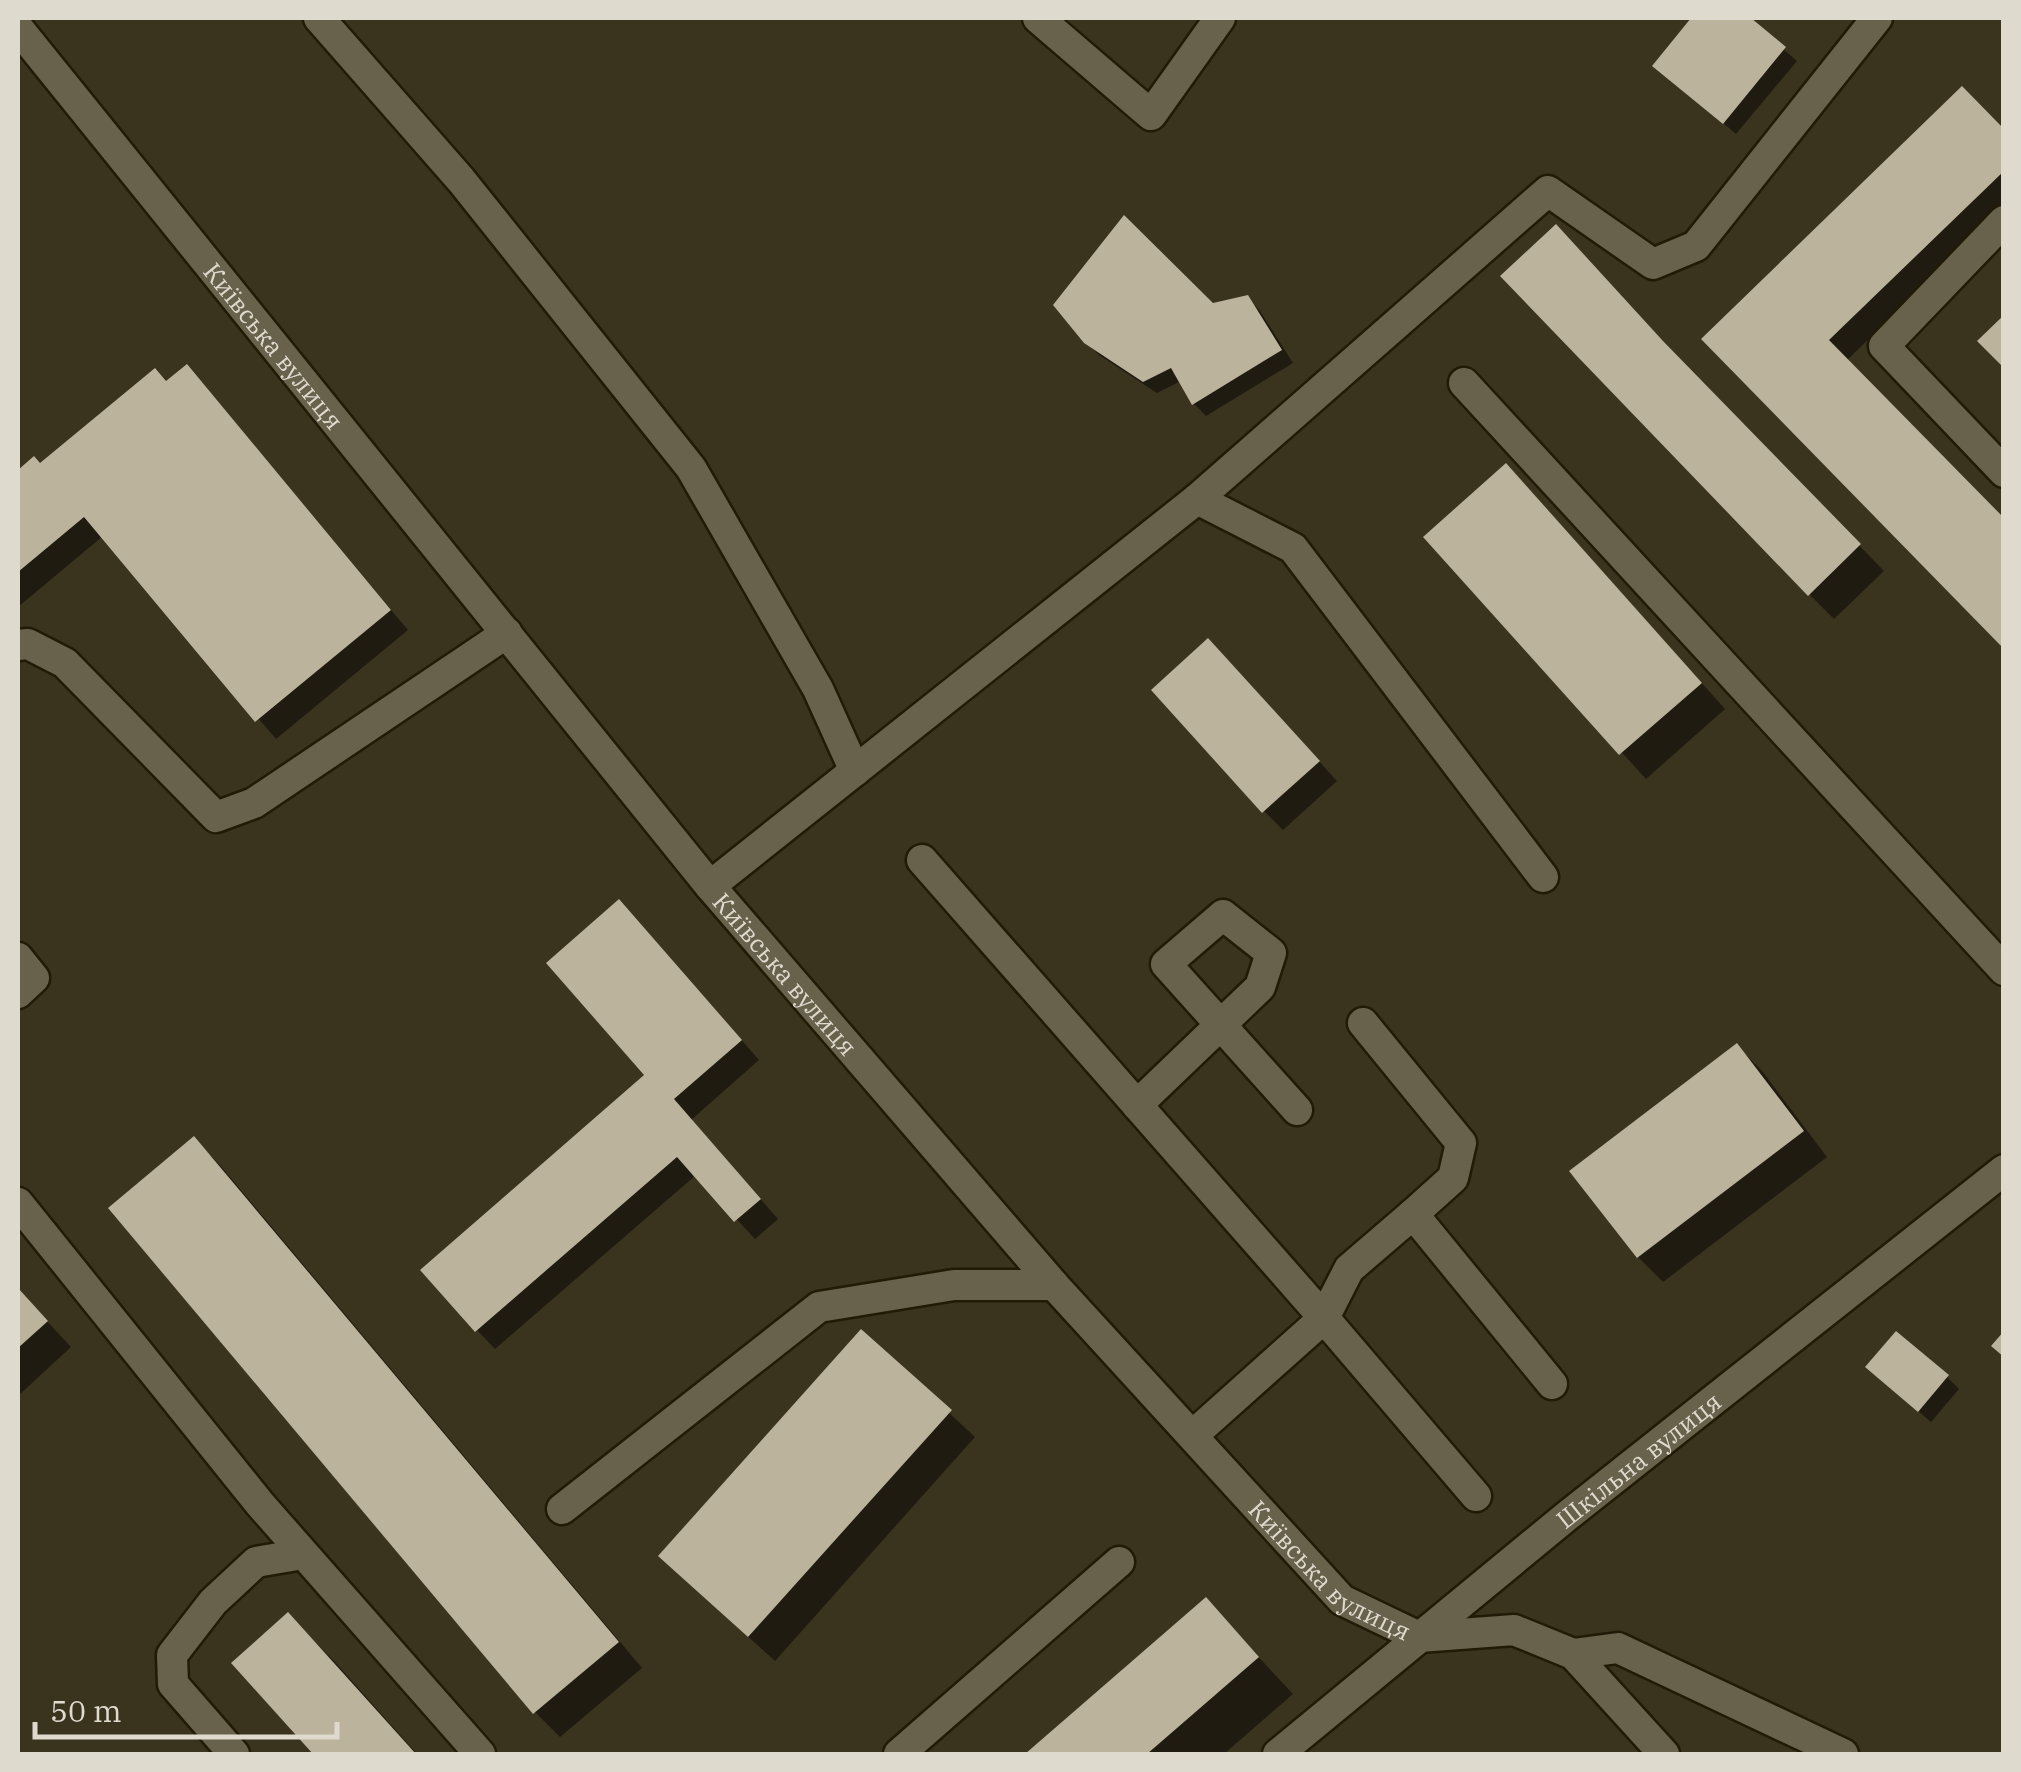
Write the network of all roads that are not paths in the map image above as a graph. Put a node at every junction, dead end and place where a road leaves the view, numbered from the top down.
1 (319, 18) edge
2 (1038, 18) edge
3 (1220, 18) edge
4 (1876, 18) edge
5 (18, 28) edge
6 (2004, 221) edge
7 (1464, 383) dead end
8 (2004, 472) edge
9 (1197, 499) junction
10 (507, 633) junction
11 (18, 645) edge
12 (855, 771) junction
13 (922, 860) dead end
14 (1543, 877) dead end
15 (710, 886) junction
16 (18, 958) edge
17 (2004, 970) edge
18 (18, 993) edge
19 (1363, 1022) dead end
20 (1137, 1104) junction
21 (1297, 1110) dead end
22 (2004, 1170) edge
23 (18, 1203) edge
24 (1412, 1214) junction
25 (1054, 1285) junction
26 (1324, 1318) junction
27 (1552, 1384) dead end
28 (1192, 1435) junction
29 (1476, 1496) dead end
30 (562, 1509) dead end
31 (304, 1554) junction
32 (1118, 1562) dead end
33 (1419, 1637) junction
34 (1573, 1654) junction
35 (234, 1754) edge
36 (480, 1754) edge
37 (899, 1754) edge
38 (1278, 1754) edge
39 (1664, 1754) edge
40 (1843, 1754) edge

1 - 12 street
2 - 3 street
4 - 9 street
5 - 10 street, Київська вулиця
6 - 8 street
7 - 17 street
9 - 12 street
9 - 14 street
10 - 11 street
10 - 15 street, Київська вулиця
12 - 15 street
13 - 20 street
15 - 25 street, Київська вулиця
16 - 18 street
19 - 24 street
20 - 21 street
20 - 26 street
22 - 33 street, Шкільна вулиця
23 - 31 street
24 - 26 street
24 - 27 street
25 - 28 street, Київська вулиця
25 - 30 street
26 - 28 street
26 - 29 street
28 - 33 street, Київська вулиця
31 - 35 street
31 - 36 street
32 - 37 street
33 - 34 street, Київська вулиця
33 - 38 street, Шкільна вулиця
34 - 39 street, Київська вулиця
34 - 40 street

